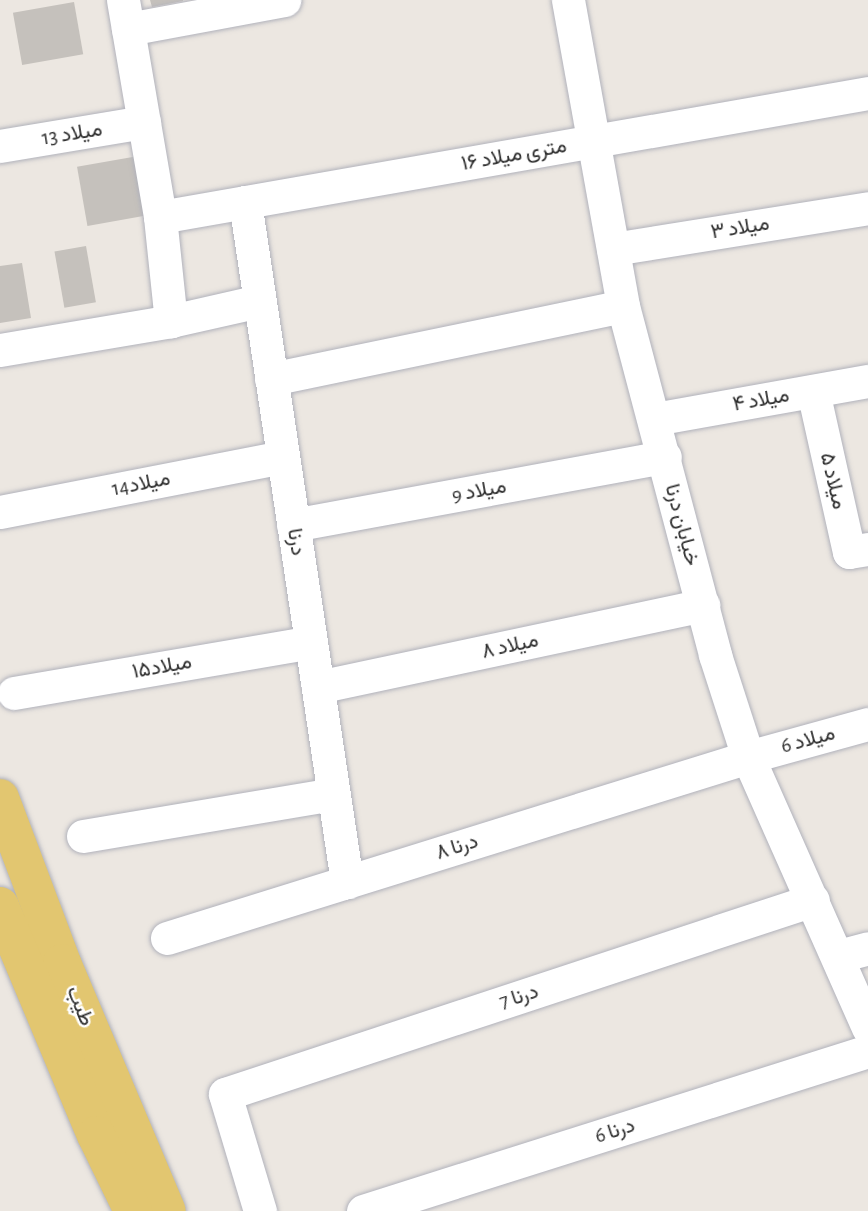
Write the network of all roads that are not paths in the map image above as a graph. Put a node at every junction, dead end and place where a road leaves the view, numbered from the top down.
1 (284, 0) edge
2 (568, 0) edge
3 (125, 14) edge
4 (868, 93) edge
5 (144, 122) junction
6 (595, 141) junction
7 (0, 146) edge
8 (245, 202) junction
9 (868, 208) edge
10 (160, 218) junction
11 (612, 249) junction
12 (259, 301) junction
13 (623, 306) junction
14 (171, 321) junction
15 (0, 351) edge
16 (271, 379) junction
17 (868, 381) edge
18 (813, 391) junction
19 (654, 419) junction
20 (283, 457) junction
21 (665, 457) junction
22 (0, 512) edge
23 (293, 525) junction
24 (868, 549) edge
25 (703, 605) junction
26 (311, 642) junction
27 (318, 687) junction
28 (14, 693) dead end
29 (868, 724) edge
30 (748, 757) junction
31 (334, 794) junction
32 (0, 798) edge
33 (83, 836) dead end
34 (347, 881) junction
35 (813, 900) junction
36 (0, 906) edge
37 (167, 937) dead end
38 (853, 952) edge
39 (868, 1028) edge
40 (868, 1051) edge
41 (133, 1211) edge
42 (167, 1211) edge
43 (260, 1211) edge
44 (363, 1211) edge

1 - 3 street
2 - 6 street, خیابان درنا
3 - 5 street
4 - 6 street, ۱۶ متری میلاد
5 - 7 street, میلاد 13
5 - 10 street
6 - 8 street, ۱۶ متری میلاد
6 - 11 street, خیابان درنا
8 - 10 street, ۱۶ متری میلاد
8 - 12 street, درنا
9 - 11 street, میلاد ۳
10 - 14 street
11 - 13 street, خیابان درنا
12 - 14 street
12 - 16 street, درنا
13 - 16 street
13 - 19 street, خیابان درنا
14 - 15 street
16 - 20 street, درنا
17 - 18 street, میلاد ۴
18 - 19 street, میلاد ۴
18 - 24 street, میلاد ۵
19 - 21 street, خیابان درنا
20 - 22 street, میلاد14
20 - 23 street, درنا
21 - 23 street, میلاد 9
21 - 25 street, خیابان درنا
23 - 26 street, درنا
25 - 27 street, میلاد ۸
25 - 30 street, خیابان درنا
26 - 27 street, درنا
26 - 28 street, میلاد۱۵
27 - 31 street, درنا
29 - 30 street, میلاد 6
30 - 34 street, درنا ۸
30 - 35 street, خیابان درنا
31 - 33 street
31 - 34 street, درنا
32 - 42 main road, طیب
34 - 37 street, درنا ۸
35 - 38 street, خیابان درنا
35 - 43 street, درنا 7
36 - 41 main road, طیب
38 - 39 street, خیابان درنا
40 - 44 street, درنا 6

